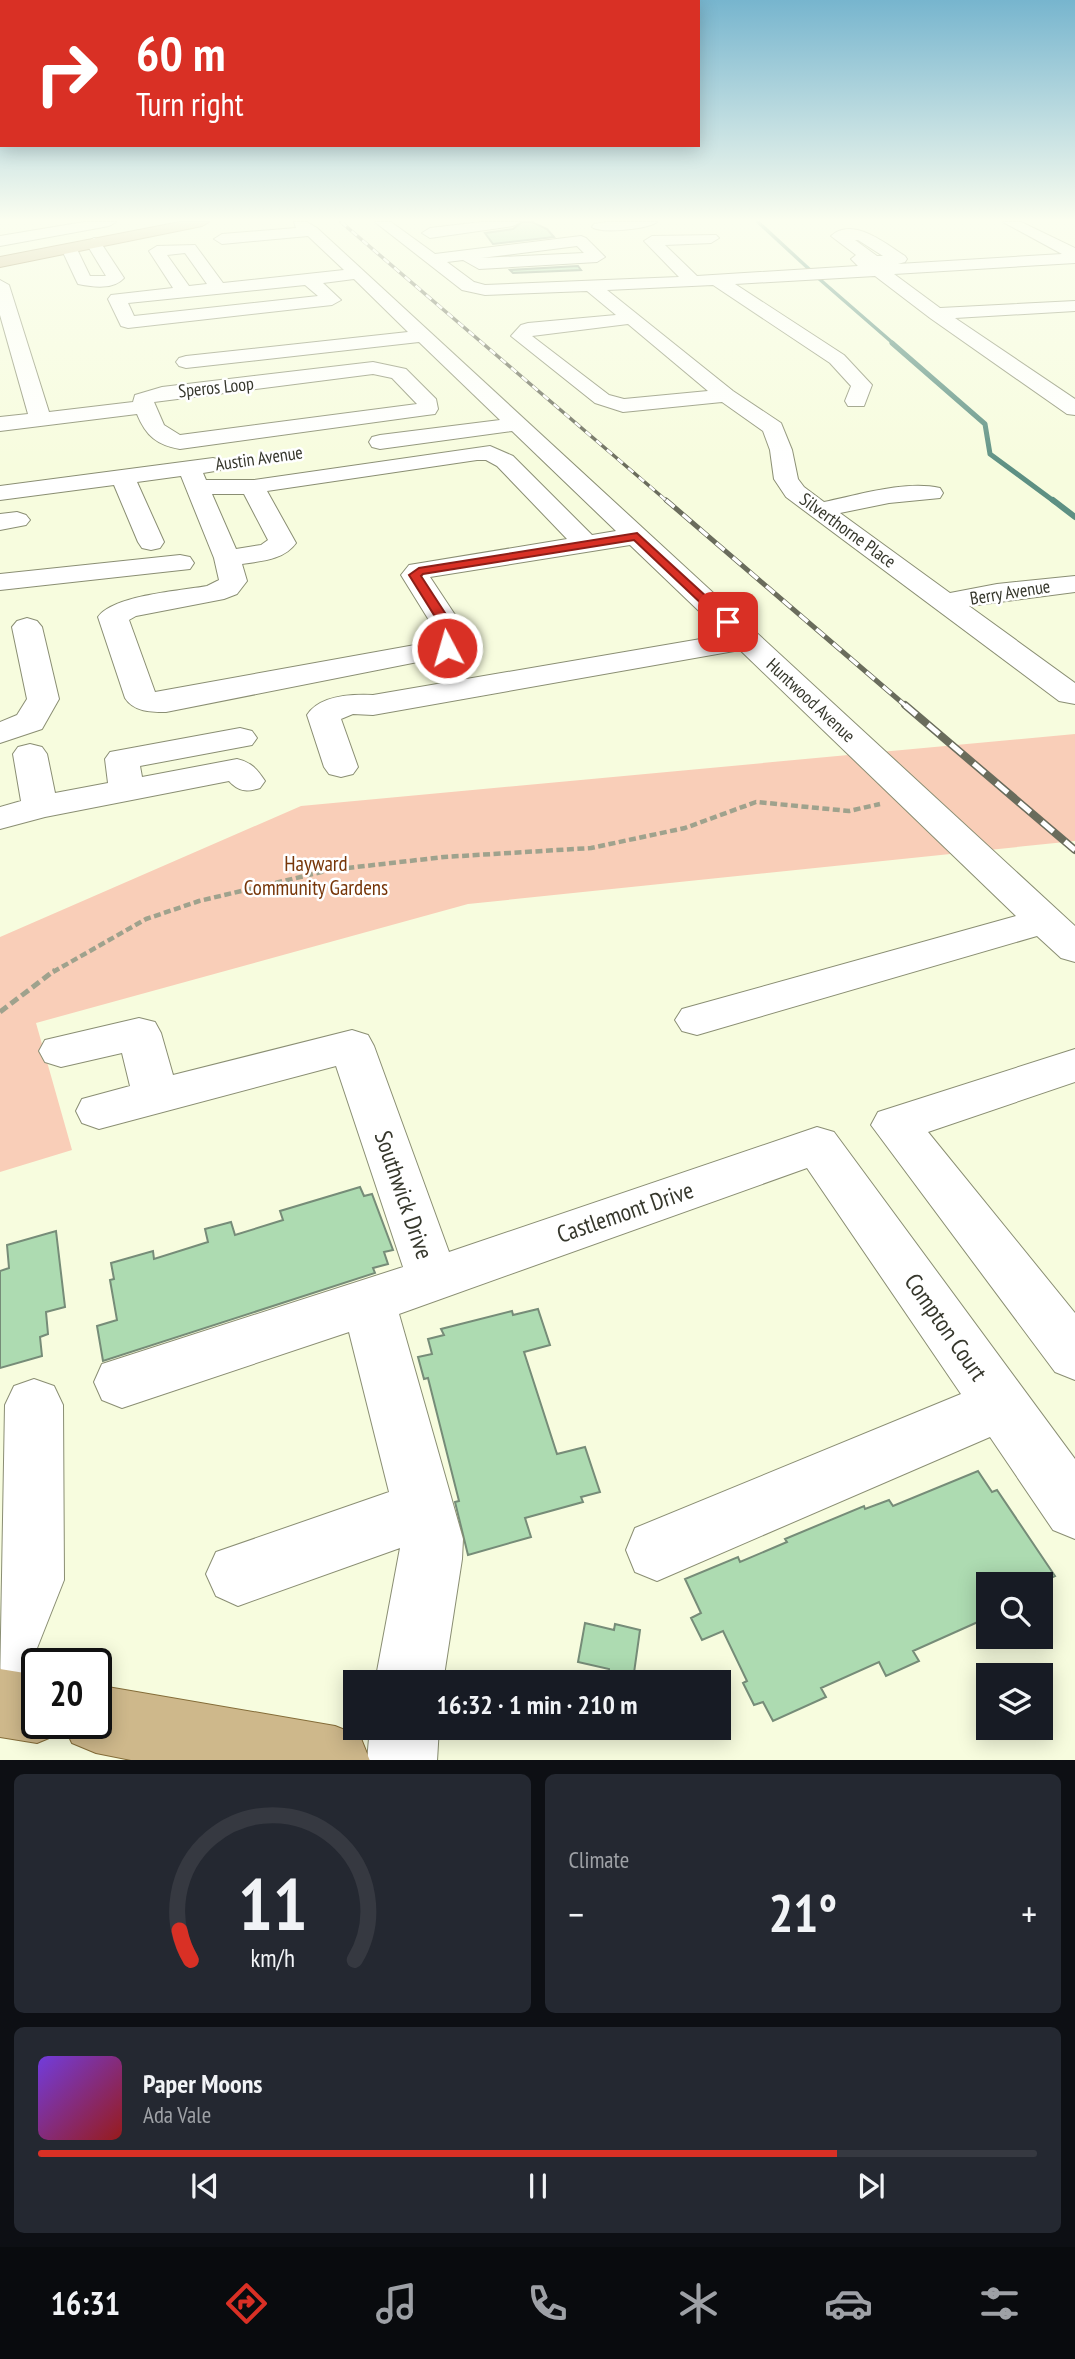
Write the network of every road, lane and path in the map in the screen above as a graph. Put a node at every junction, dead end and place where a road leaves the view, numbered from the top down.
1 (6, 304) edge
2 (119, 304) edge
3 (165, 304) edge
4 (388, 304) edge
5 (612, 304) edge
6 (754, 304) edge
7 (922, 304) edge
8 (1024, 304) edge
9 (936, 314) junction
10 (628, 318) junction
11 (424, 336) junction
12 (185, 362) dead end
13 (227, 386) junction
14 (726, 395) junction
15 (856, 401) dead end
16 (145, 407) junction
17 (1075, 409) edge
18 (40, 419) junction
19 (350, 421) junction
20 (0, 424) edge
21 (517, 424) junction
22 (258, 433) junction
23 (241, 461) dead end
24 (122, 477) junction
25 (193, 478) junction
26 (257, 487) junction
27 (0, 493) edge
28 (931, 494) dead end
29 (820, 510) junction
30 (637, 536) junction
31 (151, 542) dead end
32 (586, 544) junction
33 (228, 558) junction
34 (180, 563) dead end
35 (0, 582) edge
36 (1075, 584) edge
37 (946, 602) junction
38 (27, 627) dead end
39 (746, 640) junction
40 (1075, 694) edge
41 (0, 733) edge
42 (240, 738) dead end
43 (30, 754) dead end
44 (341, 767) dead end
45 (248, 781) dead end
46 (126, 791) junction
47 (915, 798) junction
48 (40, 807) junction
49 (0, 818) edge
50 (1045, 921) junction
51 (1075, 949) edge
52 (0, 1012) edge
53 (697, 1020) dead end
54 (61, 1051) dead end
55 (1075, 1065) edge
56 (156, 1096) junction
57 (99, 1111) dead end
58 (817, 1145) joint
59 (433, 1279) junction
60 (369, 1302) junction
61 (1075, 1355) edge
62 (122, 1382) dead end
63 (34, 1405) dead end
64 (1001, 1405) junction
65 (1075, 1509) edge
66 (424, 1510) junction
67 (657, 1550) dead end
68 (238, 1574) dead end
69 (0, 1657) edge
70 (411, 1670) edge
71 (0, 1703) edge
72 (21, 1706) edge
73 (112, 1722) edge
74 (404, 1740) edge
75 (335, 1760) edge
76 (402, 1760) edge

1 - 18 street
2 - 3 street
4 - 11 street, Huntwood Avenue
5 - 10 street, Silverthorne Place
6 - 15 street
7 - 9 street
8 - 9 street
9 - 17 street
10 - 14 street, Silverthorne Place
10 - 14 street
11 - 12 street
11 - 21 street, Huntwood Avenue
13 - 16 street, Speros Loop
13 - 19 street, Speros Loop
13 - 22 street
14 - 29 street, Silverthorne Place
16 - 18 street
16 - 22 street, Speros Loop
18 - 20 street
19 - 21 street
19 - 22 street, Speros Loop
21 - 30 street, Huntwood Avenue
23 - 25 street, Austin Avenue
24 - 25 street, Austin Avenue
24 - 27 street, Austin Avenue
24 - 31 street
25 - 26 street
25 - 33 street
26 - 32 street
26 - 33 street
28 - 29 street
29 - 37 street, Silverthorne Place
30 - 32 street
30 - 39 street, Huntwood Avenue
32 - 33 street
34 - 35 street
36 - 37 street, Berry Avenue
37 - 40 street, Silverthorne Place
38 - 41 street
39 - 44 street
39 - 47 street, Huntwood Avenue
42 - 46 street
43 - 48 street
45 - 46 street
46 - 48 street
47 - 50 street, Huntwood Avenue
47 - 52 path
48 - 49 street
50 - 51 street, Huntwood Avenue
50 - 53 street
54 - 56 street
55 - 61 street
56 - 57 street, Southwick Drive
56 - 59 street, Southwick Drive
58 - 59 street, Castlemont Drive
58 - 64 street, Compton Court
59 - 60 street, Southwick Drive
60 - 62 street, Southwick Drive
60 - 66 street
63 - 69 street
64 - 65 street, Compton Court
64 - 67 street
66 - 68 street
66 - 70 street
71 - 72 main road
73 - 75 main road
74 - 76 street

